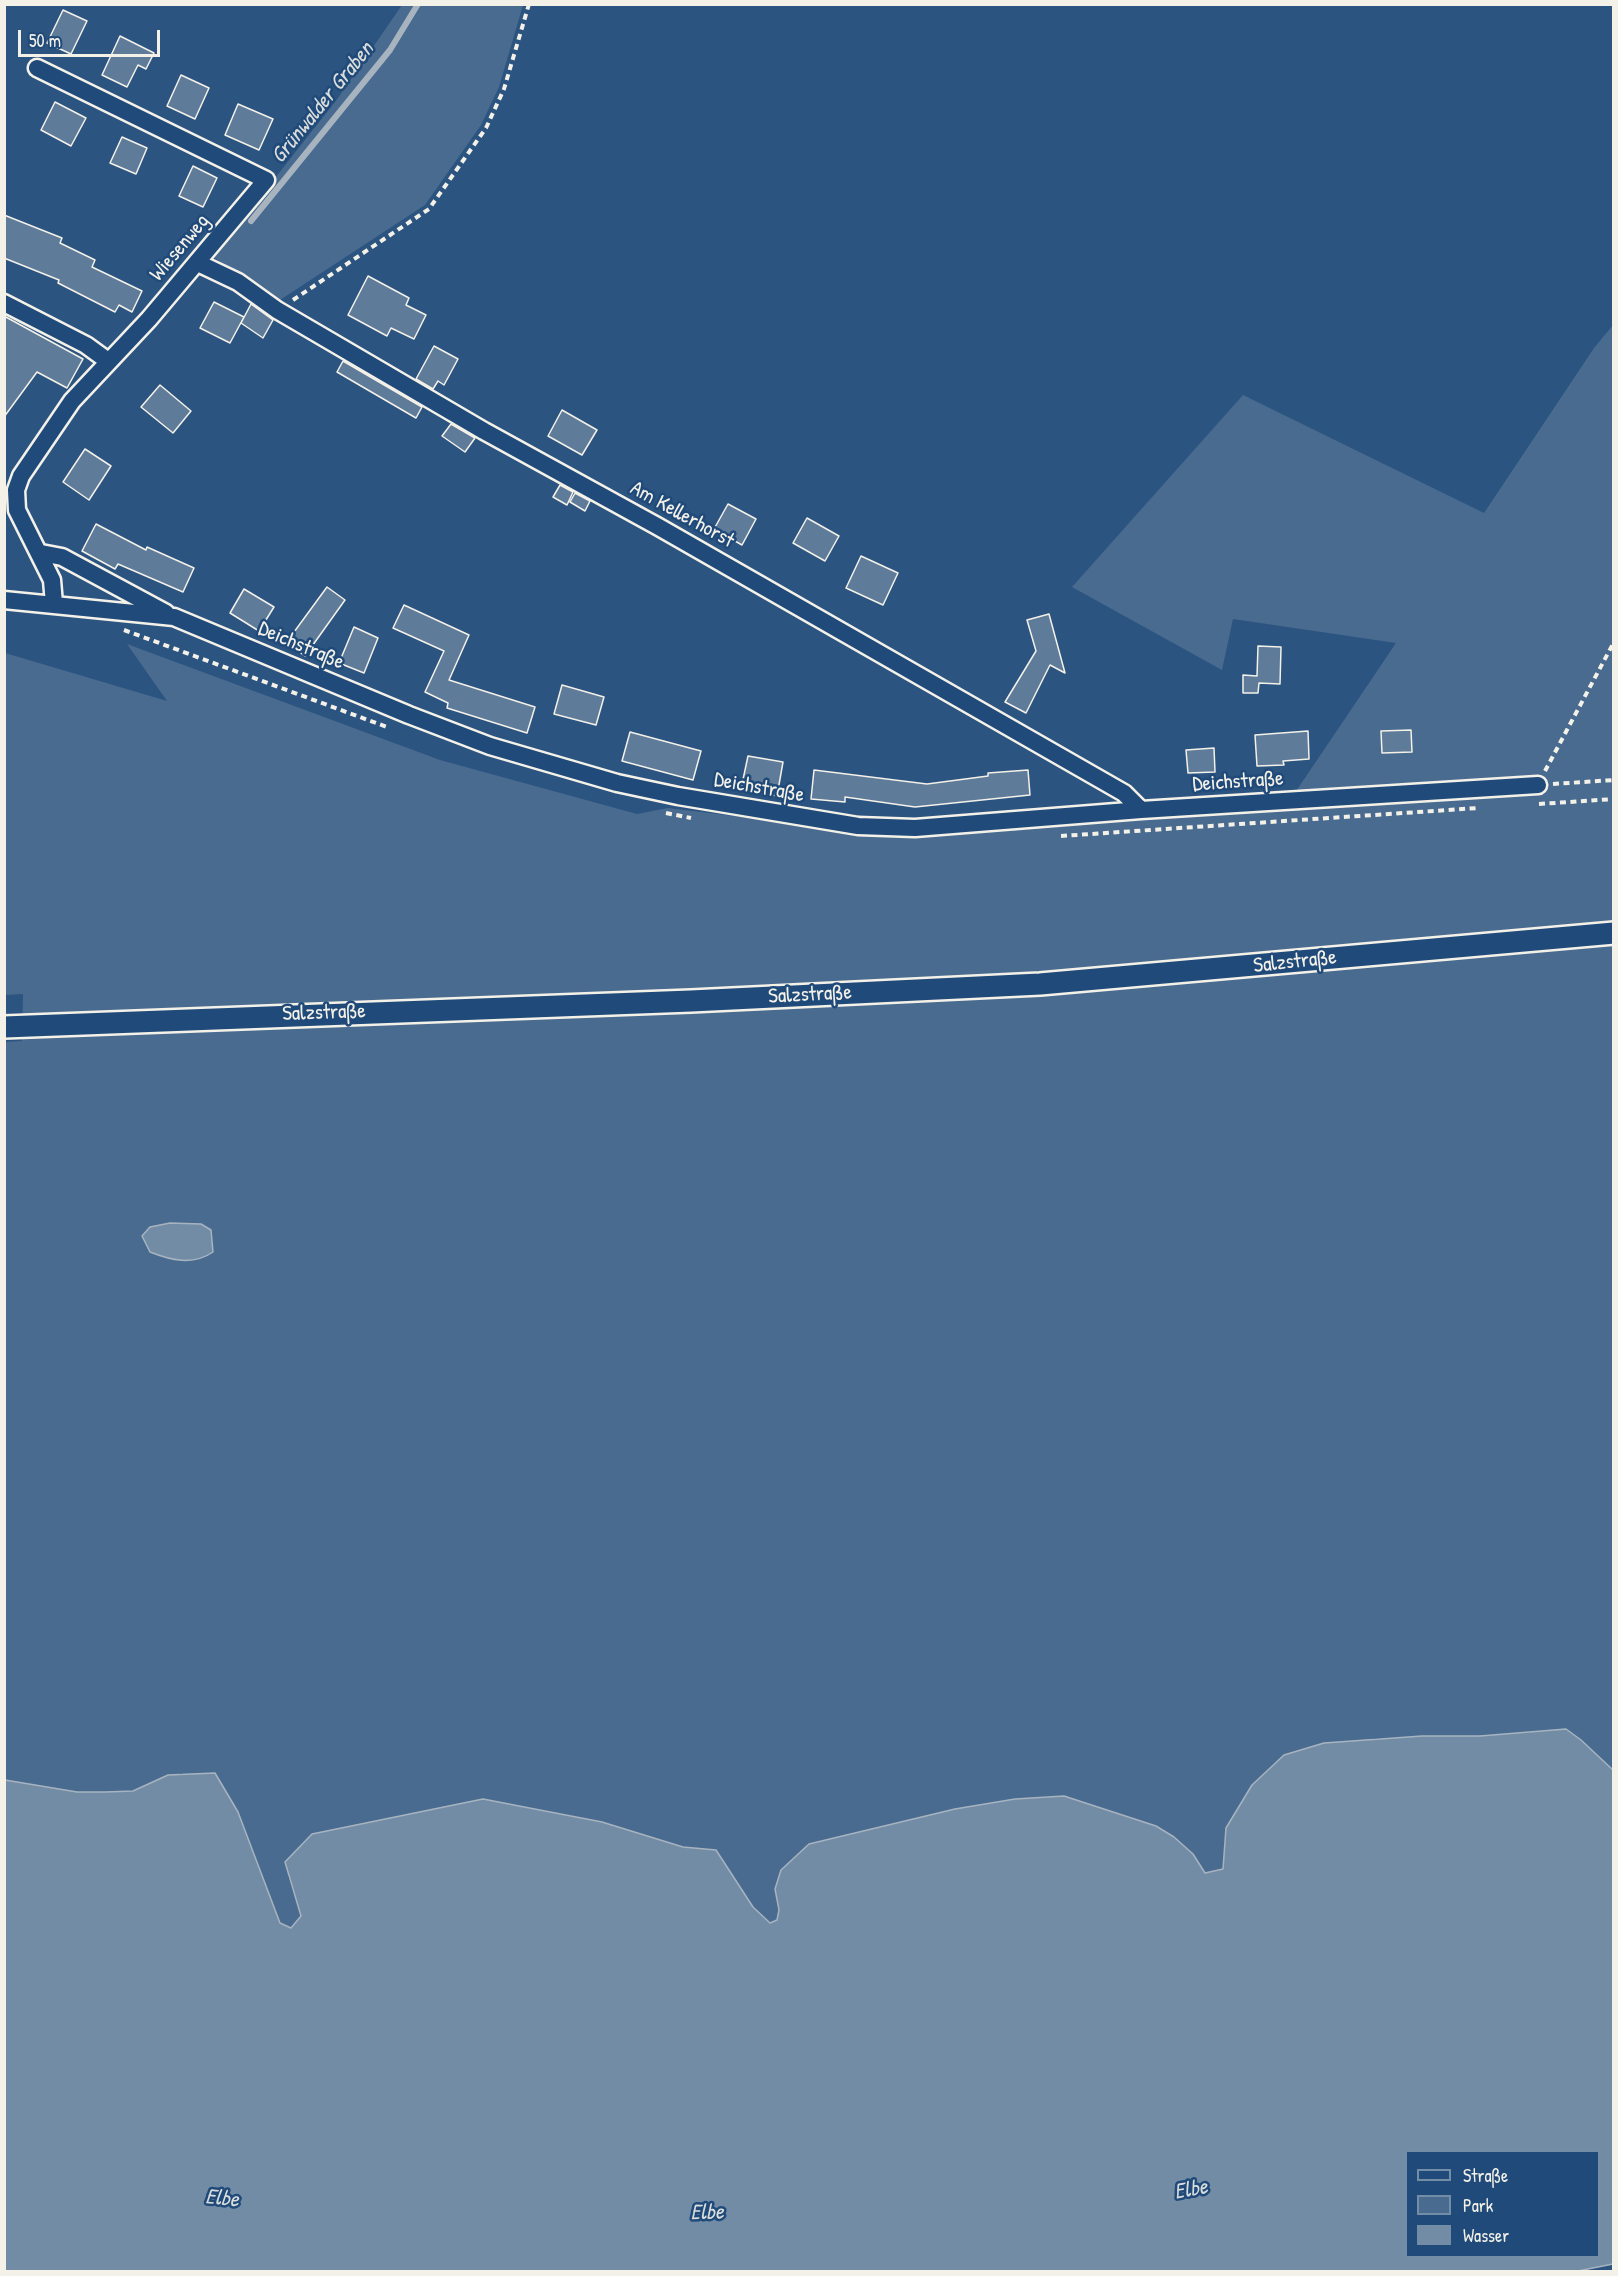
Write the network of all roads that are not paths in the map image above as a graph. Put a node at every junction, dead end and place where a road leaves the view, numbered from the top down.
1 (37, 68) dead end
2 (198, 263) junction
3 (4, 303) edge
4 (108, 361) junction
5 (40, 553) junction
6 (4, 600) edge
7 (54, 604) junction
8 (174, 617) junction
9 (1538, 785) road end
10 (1141, 810) junction
11 (1614, 933) edge
12 (4, 1027) edge

1 - 2 street, Wiesenweg
2 - 4 street, Wiesenweg
2 - 10 street, Am Kellerhorst
3 - 4 street
4 - 5 street, Wiesenweg
5 - 7 street, Wiesenweg
5 - 8 street
6 - 7 street, Deichstraße
7 - 8 street, Deichstraße
8 - 10 street, Deichstraße
9 - 10 street, Deichstraße
11 - 12 street, Salzstraße

